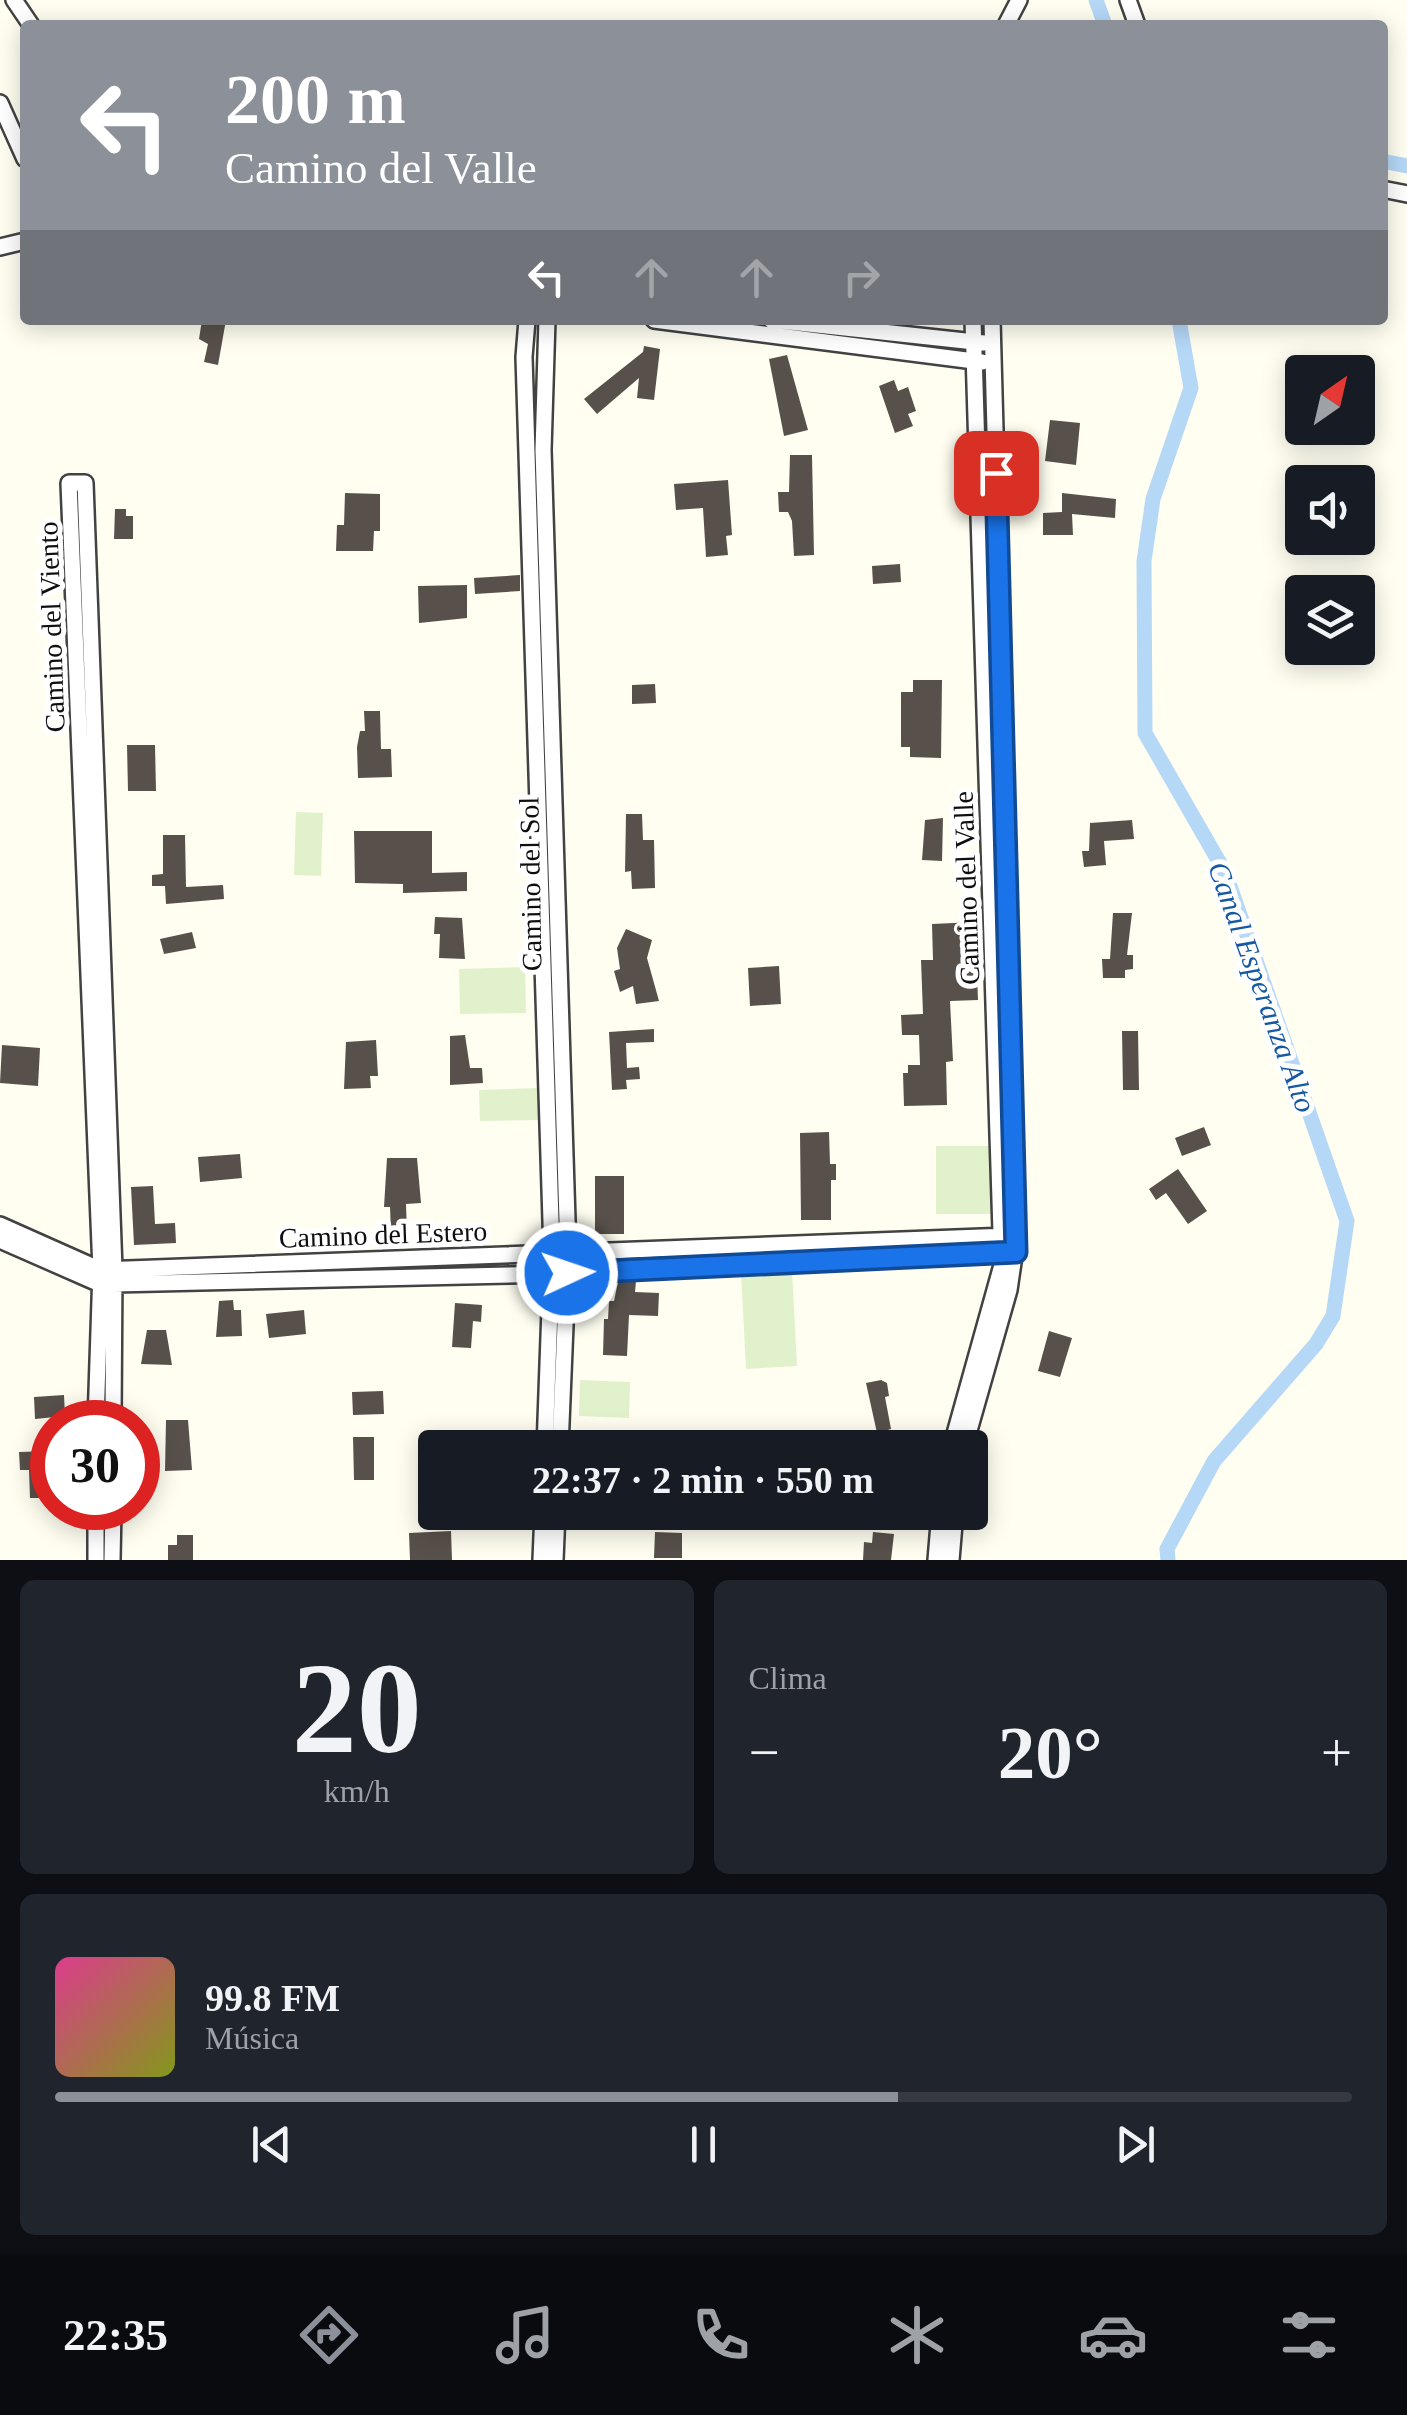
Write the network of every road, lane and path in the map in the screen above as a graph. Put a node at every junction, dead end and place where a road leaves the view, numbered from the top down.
1 (0, 103) edge
2 (20, 148) edge
3 (527, 325) edge
4 (546, 325) edge
5 (693, 325) edge
6 (814, 325) edge
7 (974, 325) edge
8 (992, 325) edge
9 (973, 343) junction
10 (993, 343) junction
11 (975, 361) junction
12 (993, 362) junction
13 (0, 1225) edge
14 (0, 1240) edge
15 (1009, 1244) junction
16 (560, 1252) junction
17 (559, 1273) junction
18 (107, 1277) junction
19 (98, 1400) edge
20 (112, 1400) edge
21 (546, 1430) edge
22 (560, 1430) edge
23 (956, 1430) edge
24 (968, 1430) edge
25 (96, 1530) edge
26 (113, 1530) edge
27 (542, 1530) edge
28 (556, 1530) edge
29 (938, 1530) edge
30 (954, 1530) edge
31 (96, 1560) edge
32 (112, 1560) edge
33 (541, 1560) edge
34 (555, 1560) edge
35 (936, 1560) edge
36 (951, 1560) edge

1 - 2 street
3 - 16 street, Camino del Sol
4 - 16 street, Camino del Sol
5 - 11 street
6 - 9 street
7 - 9 street, Camino del Valle
8 - 10 street, Camino del Valle
9 - 10 street
9 - 11 street, Camino del Valle
10 - 12 street, Camino del Valle
11 - 12 street
11 - 15 street, Camino del Valle
12 - 15 street, Camino del Valle
13 - 18 street, Camino del Estero
14 - 18 street, Camino del Estero
15 - 16 street, Camino del Estero
15 - 17 street, Camino del Estero
15 - 23 street, Camino del Valle
15 - 24 street, Camino del Valle
16 - 17 street, Camino del Sol
16 - 18 street, Camino del Estero
17 - 18 street, Camino del Estero
17 - 21 street, Camino del Sol
17 - 22 street, Camino del Sol
18 - 18 street, Camino del Viento
18 - 19 street, Camino del Viento
18 - 20 street, Camino del Viento
25 - 31 street
26 - 32 street
27 - 33 street
28 - 34 street
29 - 35 street
30 - 36 street

